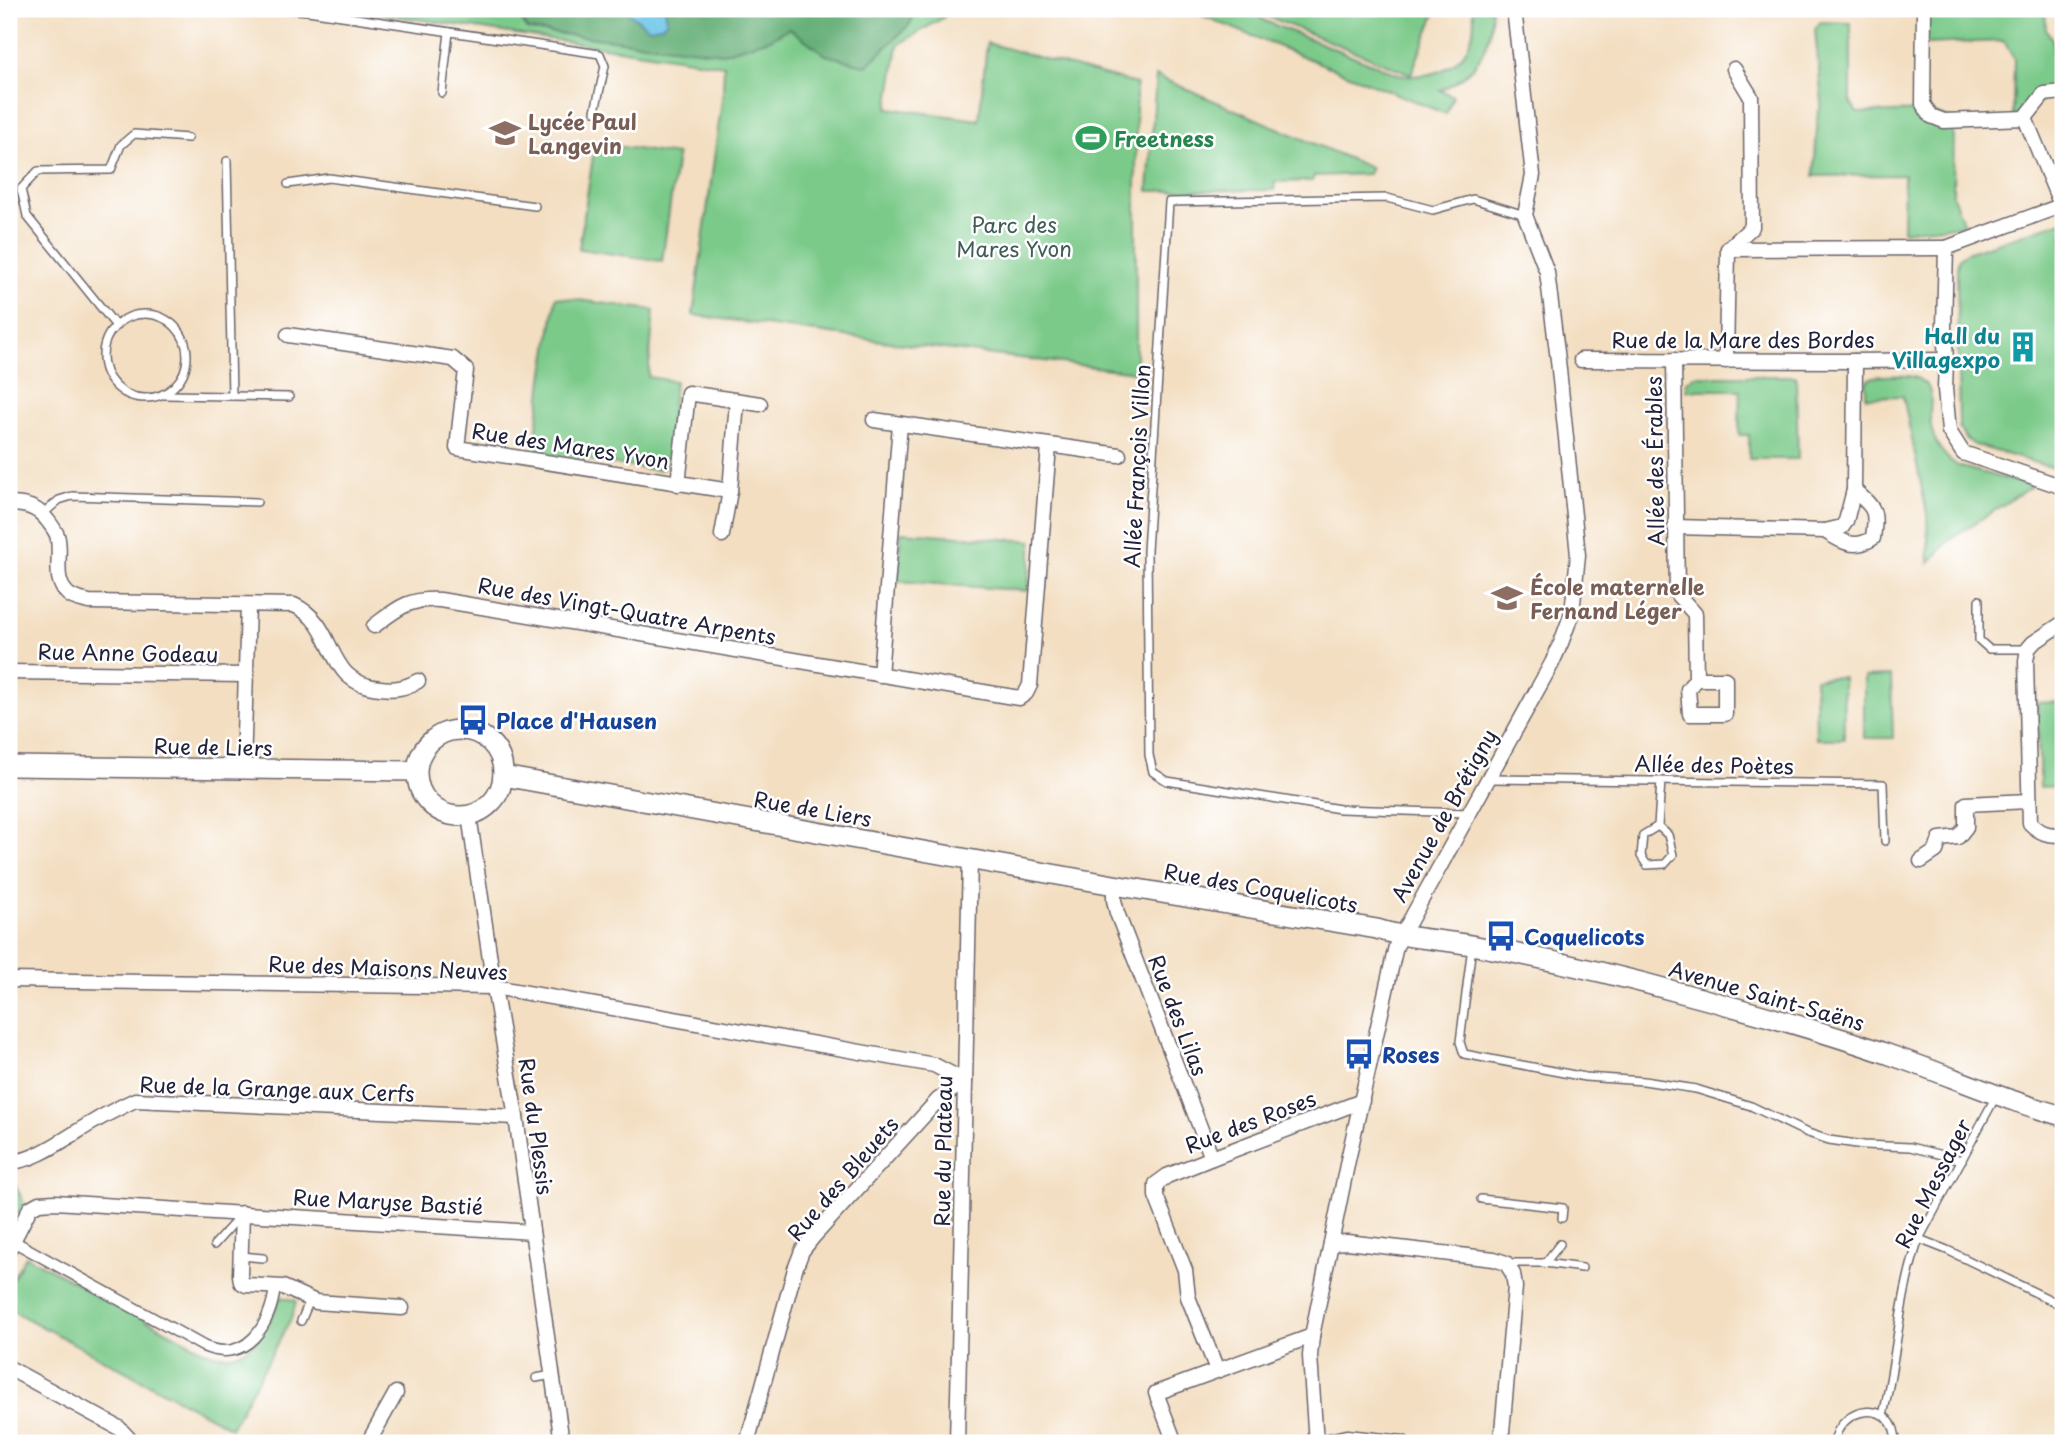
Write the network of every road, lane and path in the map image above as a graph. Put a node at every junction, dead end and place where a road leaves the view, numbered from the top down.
1 (285, 9) edge
2 (1514, 9) edge
3 (1924, 9) edge
4 (449, 32) junction
5 (1734, 69) dead end
6 (2063, 92) edge
7 (442, 93) dead end
8 (595, 111) dead end
9 (2025, 118) junction
10 (188, 138) dead end
11 (227, 161) dead end
12 (288, 184) dead end
13 (2062, 205) edge
14 (534, 206) dead end
15 (1525, 215) junction
16 (1946, 248) junction
17 (1728, 249) junction
18 (116, 326) junction
19 (288, 335) dead end
20 (1946, 359) junction
21 (1581, 360) dead end
22 (1674, 360) junction
23 (1726, 361) junction
24 (1855, 361) junction
25 (161, 395) junction
26 (232, 396) junction
27 (289, 397) dead end
28 (737, 401) junction
29 (760, 404) dead end
30 (874, 420) dead end
31 (900, 424) junction
32 (1049, 446) junction
33 (1119, 455) dead end
34 (678, 484) junction
35 (2063, 487) edge
36 (1854, 490) junction
37 (730, 492) junction
38 (257, 502) dead end
39 (9, 504) edge
40 (43, 514) junction
41 (1675, 527) junction
42 (1825, 531) junction
43 (722, 534) dead end
44 (1979, 600) dead end
45 (248, 605) junction
46 (2063, 623) edge
47 (374, 626) dead end
48 (2028, 649) junction
49 (9, 672) edge
50 (246, 675) junction
51 (880, 675) junction
52 (1696, 679) dead end
53 (418, 681) dead end
54 (9, 766) edge
55 (243, 769) junction
56 (416, 771) junction
57 (503, 776) junction
58 (1487, 779) junction
59 (1661, 781) junction
60 (2028, 801) junction
61 (1469, 813) junction
62 (469, 815) junction
63 (1658, 826) junction
64 (2063, 835) edge
65 (1885, 841) dead end
66 (970, 859) junction
67 (1921, 861) dead end
68 (1114, 885) junction
69 (1400, 936) junction
70 (1473, 945) junction
71 (9, 979) edge
72 (495, 987) junction
73 (965, 1081) junction
74 (1997, 1094) junction
75 (1362, 1101) junction
76 (2033, 1108) junction
77 (2063, 1115) edge
78 (516, 1117) junction
79 (2063, 1126) edge
80 (1212, 1158) junction
81 (1962, 1160) junction
82 (9, 1161) edge
83 (1481, 1199) dead end
84 (242, 1213) junction
85 (1563, 1218) dead end
86 (531, 1232) junction
87 (1919, 1239) junction
88 (1331, 1243) junction
89 (1560, 1244) dead end
90 (11, 1245) edge
91 (214, 1245) dead end
92 (241, 1256) junction
93 (263, 1258) dead end
94 (1506, 1263) junction
95 (1545, 1263) junction
96 (1582, 1268) dead end
97 (275, 1287) junction
98 (310, 1300) junction
99 (2063, 1306) edge
100 (402, 1308) dead end
101 (301, 1321) dead end
102 (1312, 1336) junction
103 (9, 1368) edge
104 (1217, 1370) junction
105 (552, 1375) junction
106 (536, 1378) dead end
107 (396, 1393) dead end
108 (1883, 1415) junction
109 (133, 1443) edge
110 (368, 1443) edge
111 (562, 1443) edge
112 (747, 1443) edge
113 (957, 1443) edge
114 (1175, 1443) edge
115 (1318, 1443) edge
116 (1403, 1443) edge
117 (1501, 1443) edge
118 (1834, 1443) edge
119 (1896, 1443) edge

1 - 4 lane
2 - 15 street
3 - 9 street
4 - 7 lane
4 - 8 lane
5 - 17 street
6 - 9 street
9 - 13 street
10 - 18 lane
11 - 26 lane
12 - 14 lane
13 - 16 street
15 - 58 street, Avenue de Brétigny
15 - 61 lane, Allée François Villon
16 - 17 street
16 - 20 street
17 - 23 street
18 - 25 lane
18 - 25 lane
19 - 34 street, Rue des Mares Yvon
20 - 24 street, Rue de la Mare des Bordes
20 - 35 street
21 - 22 street, Rue de la Mare des Bordes
22 - 23 street, Rue de la Mare des Bordes
22 - 41 street, Allée des Érables
23 - 24 street, Rue de la Mare des Bordes
24 - 36 street
25 - 26 lane
26 - 27 lane
28 - 29 street
28 - 34 street
28 - 37 street
30 - 31 street
31 - 32 street
31 - 51 street
32 - 33 street
32 - 51 street, Rue des Vingt-Quatre Arpents
34 - 37 street, Rue des Mares Yvon
36 - 42 street
36 - 42 street
37 - 43 street
38 - 40 lane
39 - 40 street
40 - 45 street
41 - 42 street
41 - 52 street, Allée des Érables
44 - 48 lane
45 - 50 street
45 - 53 street
46 - 48 street
47 - 51 street, Rue des Vingt-Quatre Arpents
48 - 60 street
49 - 50 street, Rue Anne Godeau
50 - 55 street
54 - 55 street, Rue de Liers
55 - 56 street, Rue de Liers
56 - 57 street
56 - 62 street
57 - 62 street
57 - 66 street, Rue de Liers
58 - 59 lane, Allée des Poètes
58 - 61 street, Avenue de Brétigny
59 - 63 lane
59 - 65 lane, Allée des Poètes
60 - 64 street
60 - 67 street
61 - 69 street, Avenue de Brétigny
62 - 72 street, Rue du Plessis
63 - 63 lane
66 - 68 street, Rue de Liers
66 - 73 street, Rue du Plateau
68 - 69 street, Rue des Coquelicots
68 - 80 street, Rue des Lilas
69 - 70 street, Avenue Saint-Saëns
69 - 75 street, Avenue de Brétigny
70 - 74 street, Avenue Saint-Saëns
70 - 81 lane
71 - 72 street, Rue des Maisons Neuves
72 - 73 street, Rue des Maisons Neuves
72 - 78 street, Rue du Plessis
73 - 112 street, Rue des Bleuets
73 - 113 street, Rue du Plateau
74 - 76 street, Avenue Saint-Saëns
74 - 81 lane, Rue Messager
75 - 80 street, Rue des Roses
75 - 88 street, Avenue de Brétigny
76 - 77 street, Avenue Saint-Saëns
76 - 79 street, Avenue Saint-Saëns
78 - 82 street, Rue de la Grange aux Cerfs
78 - 86 street, Rue du Plessis
80 - 104 street, Rue des Roses
81 - 87 lane, Rue Messager
83 - 85 lane
84 - 86 street, Rue Maryse Bastié
84 - 90 street, Rue Maryse Bastié
84 - 91 lane
84 - 92 street
86 - 105 street, Rue du Plessis
87 - 99 lane
87 - 108 lane, Rue Messager
88 - 94 street
88 - 102 street, Avenue de Brétigny
89 - 95 lane
90 - 97 street
92 - 93 lane
92 - 97 street
94 - 95 lane
94 - 117 street
95 - 96 lane
97 - 98 street
98 - 100 street
98 - 101 lane
102 - 104 street
102 - 115 street, Avenue de Brétigny
103 - 109 street
104 - 114 street
105 - 106 lane
105 - 111 street, Rue du Plessis
107 - 110 street
108 - 118 lane
108 - 119 lane
115 - 116 street

